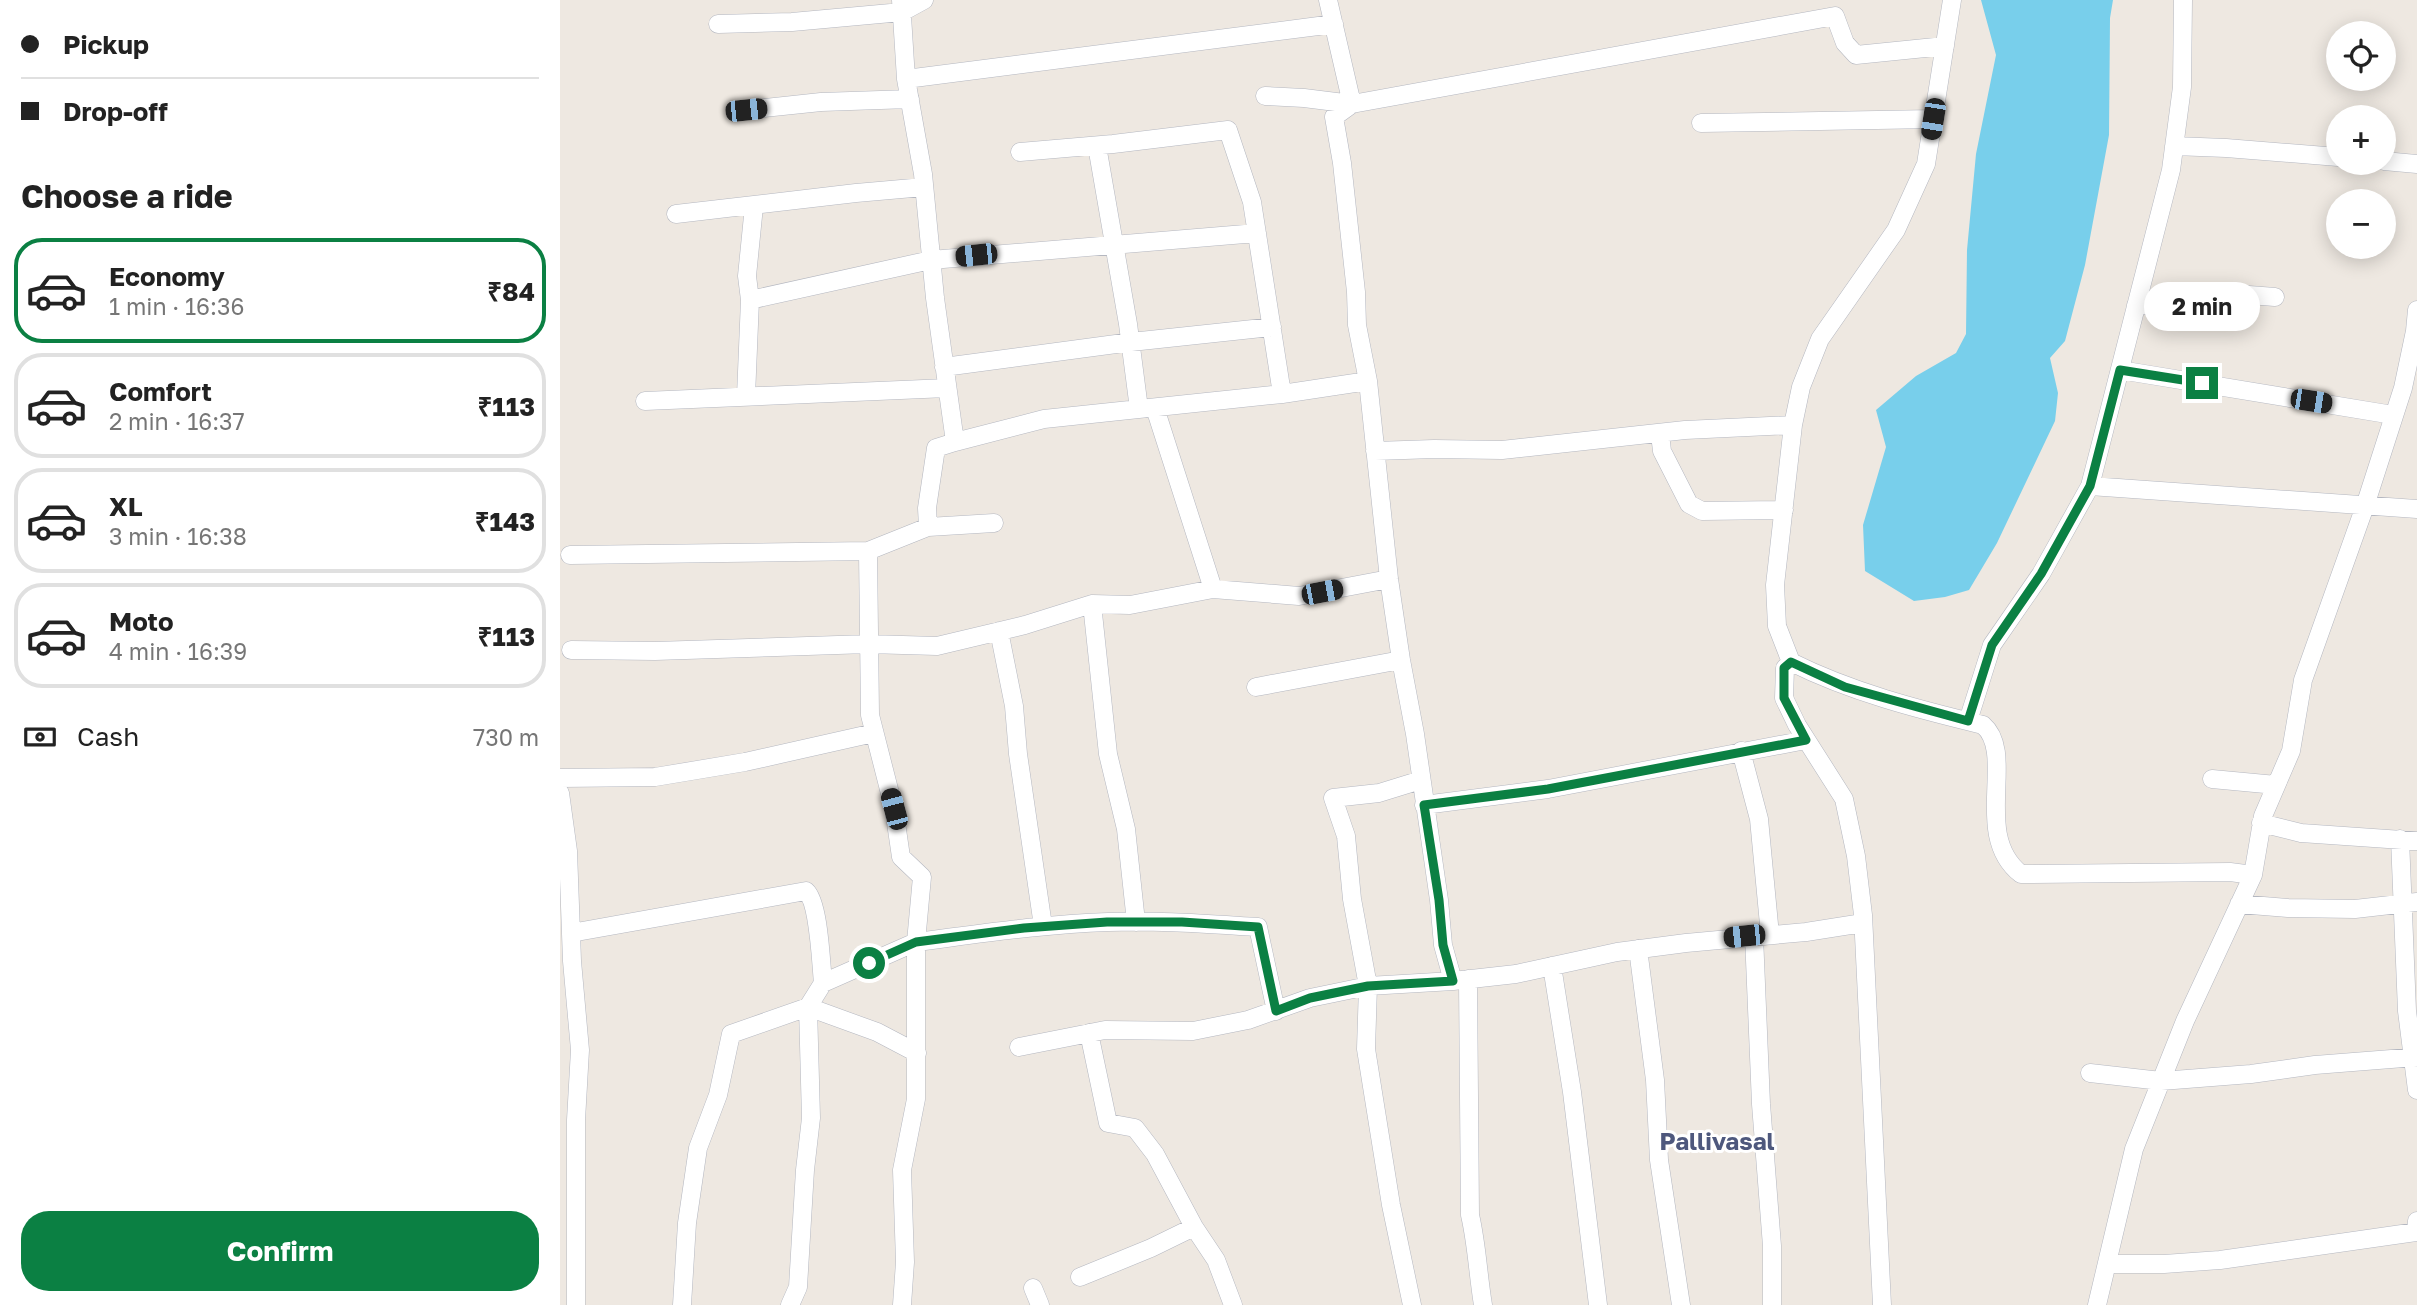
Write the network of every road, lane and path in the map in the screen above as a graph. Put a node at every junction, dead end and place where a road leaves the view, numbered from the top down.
1 (924, 0) edge
2 (1328, 0) edge
3 (1952, 0) edge
4 (2183, 0) edge
5 (901, 6) edge
6 (718, 24) dead end
7 (1334, 24) junction
8 (1945, 46) junction
9 (906, 79) junction
10 (1265, 96) dead end
11 (910, 99) junction
12 (1352, 104) junction
13 (746, 110) dead end
14 (1933, 119) junction
15 (1701, 123) dead end
16 (1097, 146) junction
17 (2174, 146) junction
18 (1020, 152) dead end
19 (2326, 156) edge
20 (2396, 162) edge
21 (2417, 164) edge
22 (924, 187) junction
23 (754, 206) junction
24 (676, 214) dead end
25 (1257, 233) junction
26 (1114, 246) junction
27 (931, 260) junction
28 (2275, 297) dead end
29 (750, 300) junction
30 (2136, 305) junction
31 (2417, 310) edge
32 (1272, 327) junction
33 (1131, 342) junction
34 (944, 368) junction
35 (2120, 370) junction
36 (1368, 381) junction
37 (947, 388) junction
38 (1282, 394) junction
39 (746, 396) junction
40 (645, 401) dead end
41 (1147, 409) junction
42 (2393, 415) junction
43 (1793, 425) junction
44 (1660, 434) junction
45 (954, 442) junction
46 (1375, 451) junction
47 (2090, 486) junction
48 (2365, 506) junction
49 (2417, 509) edge
50 (1784, 510) junction
51 (994, 523) dead end
52 (928, 527) junction
53 (868, 551) junction
54 (570, 555) dead end
55 (1389, 579) junction
56 (1213, 589) junction
57 (1092, 604) junction
58 (999, 631) junction
59 (868, 644) junction
60 (571, 650) dead end
61 (1401, 660) junction
62 (1791, 662) junction
63 (1256, 687) dead end
64 (1968, 721) junction
65 (874, 733) junction
66 (1806, 740) junction
67 (1741, 751) junction
68 (560, 778) edge
69 (2212, 779) dead end
70 (1421, 780) junction
71 (2276, 785) junction
72 (560, 793) edge
73 (1424, 805) junction
74 (2261, 823) junction
75 (2408, 840) edge
76 (2253, 875) junction
77 (2410, 903) edge
78 (2239, 904) junction
79 (1136, 922) junction
80 (1863, 923) junction
81 (1043, 926) junction
82 (571, 933) junction
83 (1762, 935) junction
84 (916, 942) junction
85 (1638, 949) junction
86 (1552, 966) junction
87 (1461, 980) junction
88 (823, 983) junction
89 (1368, 986) junction
90 (808, 1007) junction
91 (1276, 1011) junction
92 (1089, 1033) junction
93 (1019, 1047) dead end
94 (917, 1053) junction
95 (2415, 1058) edge
96 (2090, 1073) dead end
97 (2161, 1082) junction
98 (2417, 1090) edge
99 (568, 1111) edge
100 (568, 1198) edge
101 (2417, 1222) edge
102 (1194, 1227) junction
103 (2107, 1264) junction
104 (1080, 1277) dead end
105 (1034, 1287) dead end
106 (576, 1305) edge
107 (682, 1305) edge
108 (790, 1305) edge
109 (902, 1305) edge
110 (1040, 1305) edge
111 (1233, 1305) edge
112 (1412, 1305) edge
113 (1483, 1305) edge
114 (1598, 1305) edge
115 (1681, 1305) edge
116 (1772, 1305) edge
117 (1882, 1305) edge
118 (2097, 1305) edge

1 - 5 street
2 - 7 street
3 - 8 street
4 - 17 street
5 - 6 street
5 - 9 street
7 - 9 street
7 - 12 street
8 - 12 street
8 - 14 street
9 - 11 street
10 - 12 street
11 - 13 street
11 - 22 street
12 - 36 street
14 - 15 street
14 - 43 street
16 - 18 street
16 - 25 street
16 - 26 street
17 - 19 street
17 - 30 street
20 - 21 street
22 - 23 street
22 - 27 street
23 - 24 street
23 - 29 street
25 - 26 street
25 - 32 street
26 - 27 street
26 - 33 street
27 - 29 street
27 - 34 street
28 - 30 street
29 - 39 street
30 - 35 street
31 - 42 street
32 - 33 street
32 - 38 street
33 - 34 street
33 - 41 street
34 - 37 street
35 - 42 street
35 - 47 street
36 - 38 street
36 - 46 street
37 - 39 street
37 - 45 street
38 - 41 street
39 - 40 street
41 - 45 street
41 - 56 street
42 - 48 street
43 - 44 street
43 - 50 street
44 - 46 street
44 - 50 street
45 - 52 street
46 - 55 street
47 - 48 street
47 - 64 street
48 - 49 street
48 - 71 street
50 - 62 street
51 - 52 street
52 - 53 street
53 - 54 street
53 - 59 street
55 - 56 street
55 - 61 street
56 - 57 street
57 - 58 street
57 - 79 street
58 - 59 street
58 - 81 street
59 - 60 street
59 - 65 street
61 - 63 street
61 - 70 street
62 - 64 street
62 - 66 street
64 - 76 street
65 - 68 street
65 - 84 street
66 - 67 street
66 - 80 street
67 - 73 street
67 - 83 street
69 - 71 street
70 - 73 street
70 - 89 street
71 - 74 street
72 - 82 street
73 - 87 street
74 - 75 street
74 - 76 street
75 - 77 street
76 - 78 street
77 - 78 street
77 - 95 street
78 - 97 street
79 - 81 street
79 - 91 street
80 - 83 street
80 - 117 street
81 - 84 street
82 - 88 street
82 - 99 street
83 - 85 street
83 - 116 street
84 - 88 street
84 - 94 street
85 - 86 street
85 - 115 street
86 - 87 street
86 - 114 street
87 - 89 street
87 - 113 street
88 - 90 street
89 - 91 street
89 - 112 street
90 - 94 street
90 - 107 street
90 - 108 street
91 - 92 street
92 - 93 street
92 - 102 street
94 - 109 street
95 - 97 street
95 - 98 street
96 - 97 street
97 - 103 street
99 - 100 street
100 - 106 street
101 - 103 street
102 - 104 street
102 - 111 street
103 - 118 street
105 - 110 street

